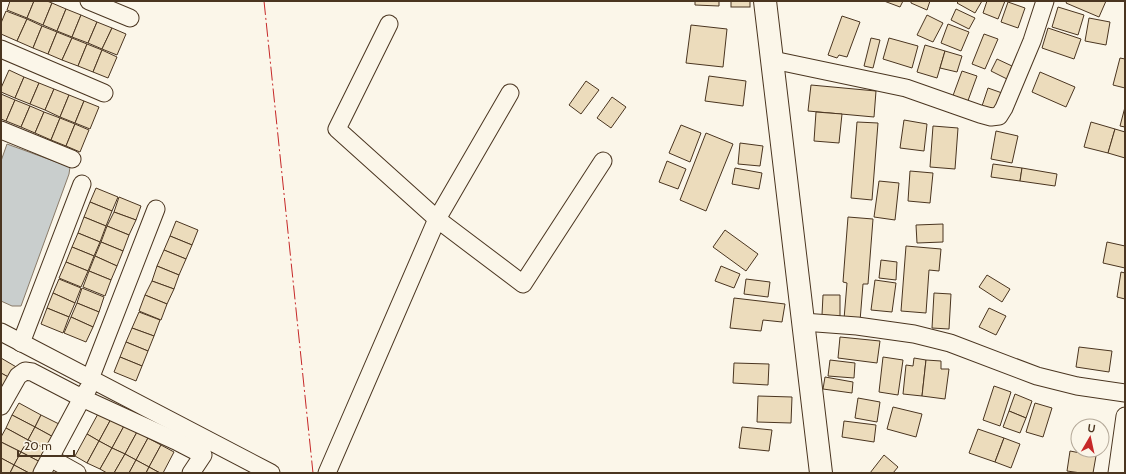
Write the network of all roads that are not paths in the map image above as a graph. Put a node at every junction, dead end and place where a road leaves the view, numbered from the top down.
1 (89, 1) edge
2 (765, 1) edge
3 (1045, 1) edge
4 (130, 18) dead end
5 (389, 24) dead end
6 (1, 49) edge
7 (773, 60) junction
8 (104, 93) dead end
9 (510, 93) dead end
10 (1, 130) edge
11 (72, 159) dead end
12 (603, 161) dead end
13 (82, 184) dead end
14 (156, 209) dead end
15 (437, 219) junction
16 (803, 322) junction
17 (1, 332) edge
18 (21, 343) junction
19 (40, 353) junction
20 (32, 372) junction
21 (92, 380) junction
22 (1125, 392) edge
23 (82, 398) junction
24 (1, 406) edge
25 (1125, 416) edge
26 (218, 445) junction
27 (203, 455) junction
28 (50, 458) junction
29 (42, 473) edge
30 (77, 473) edge
31 (191, 473) edge
32 (271, 473) edge
33 (328, 473) edge
34 (821, 473) edge
35 (1117, 473) edge

1 - 4 street
2 - 7 main road
3 - 7 street
5 - 15 street
6 - 8 street
7 - 16 main road
9 - 15 street
10 - 11 street
12 - 15 street
13 - 18 street
14 - 21 street
15 - 33 street
16 - 22 street
16 - 34 main road
17 - 18 street
18 - 19 street
19 - 20 street
19 - 21 street
20 - 23 street
20 - 24 street
21 - 23 street
21 - 26 street
23 - 27 street
23 - 28 street
25 - 35 street
26 - 27 street
26 - 32 street
27 - 31 street
28 - 29 street
28 - 30 street

